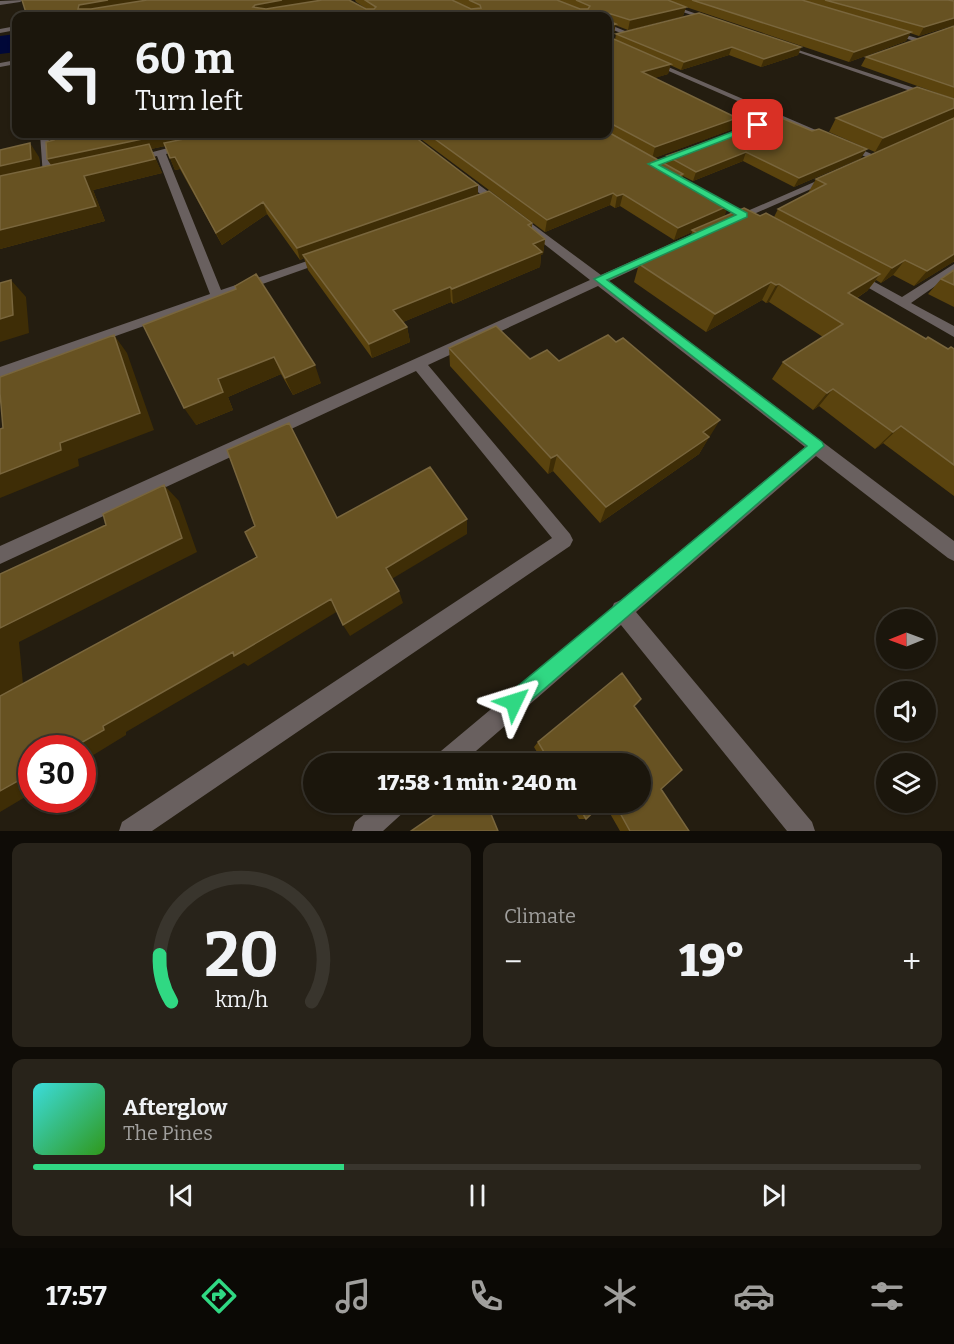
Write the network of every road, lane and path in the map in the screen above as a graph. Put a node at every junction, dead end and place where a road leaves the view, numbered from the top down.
1 (20, 0) edge
2 (651, 0) edge
3 (676, 0) edge
4 (0, 3) edge
5 (662, 4) junction
6 (698, 16) junction
7 (686, 19) edge
8 (724, 25) edge
9 (612, 28) edge
10 (884, 30) edge
11 (640, 31) edge
12 (628, 34) junction
13 (618, 37) edge
14 (927, 37) edge
15 (768, 40) edge
16 (918, 40) junction
17 (908, 44) edge
18 (640, 57) edge
19 (857, 63) edge
20 (847, 67) junction
21 (954, 104) edge
22 (780, 117) junction
23 (769, 121) edge
24 (44, 138) edge
25 (194, 145) edge
26 (161, 153) junction
27 (127, 160) edge
28 (454, 169) edge
29 (59, 173) edge
30 (338, 253) edge
31 (954, 268) edge
32 (843, 270) edge
33 (599, 279) junction
34 (217, 296) junction
35 (902, 303) junction
36 (954, 332) edge
37 (418, 363) junction
38 (0, 372) edge
39 (817, 446) junction
40 (954, 552) edge
41 (0, 555) edge
42 (621, 610) junction
43 (456, 753) edge
44 (386, 813) edge
45 (368, 830) edge
46 (131, 831) edge
47 (803, 831) edge

1 - 4 street
2 - 5 street
3 - 5 street
5 - 6 street
6 - 7 street
6 - 8 street
9 - 12 street
10 - 16 street
11 - 12 street
12 - 13 street
14 - 16 street
15 - 20 street
16 - 17 street
18 - 22 street
19 - 20 street
20 - 21 street
22 - 23 street
22 - 33 street
24 - 29 street
25 - 26 street
26 - 27 street
26 - 34 street
28 - 33 street
30 - 34 street
31 - 35 street
32 - 35 street
33 - 37 street
33 - 39 street
34 - 38 street
35 - 36 street
37 - 41 street
37 - 46 street
39 - 40 street
39 - 42 street
42 - 43 street
42 - 47 street
44 - 45 street

